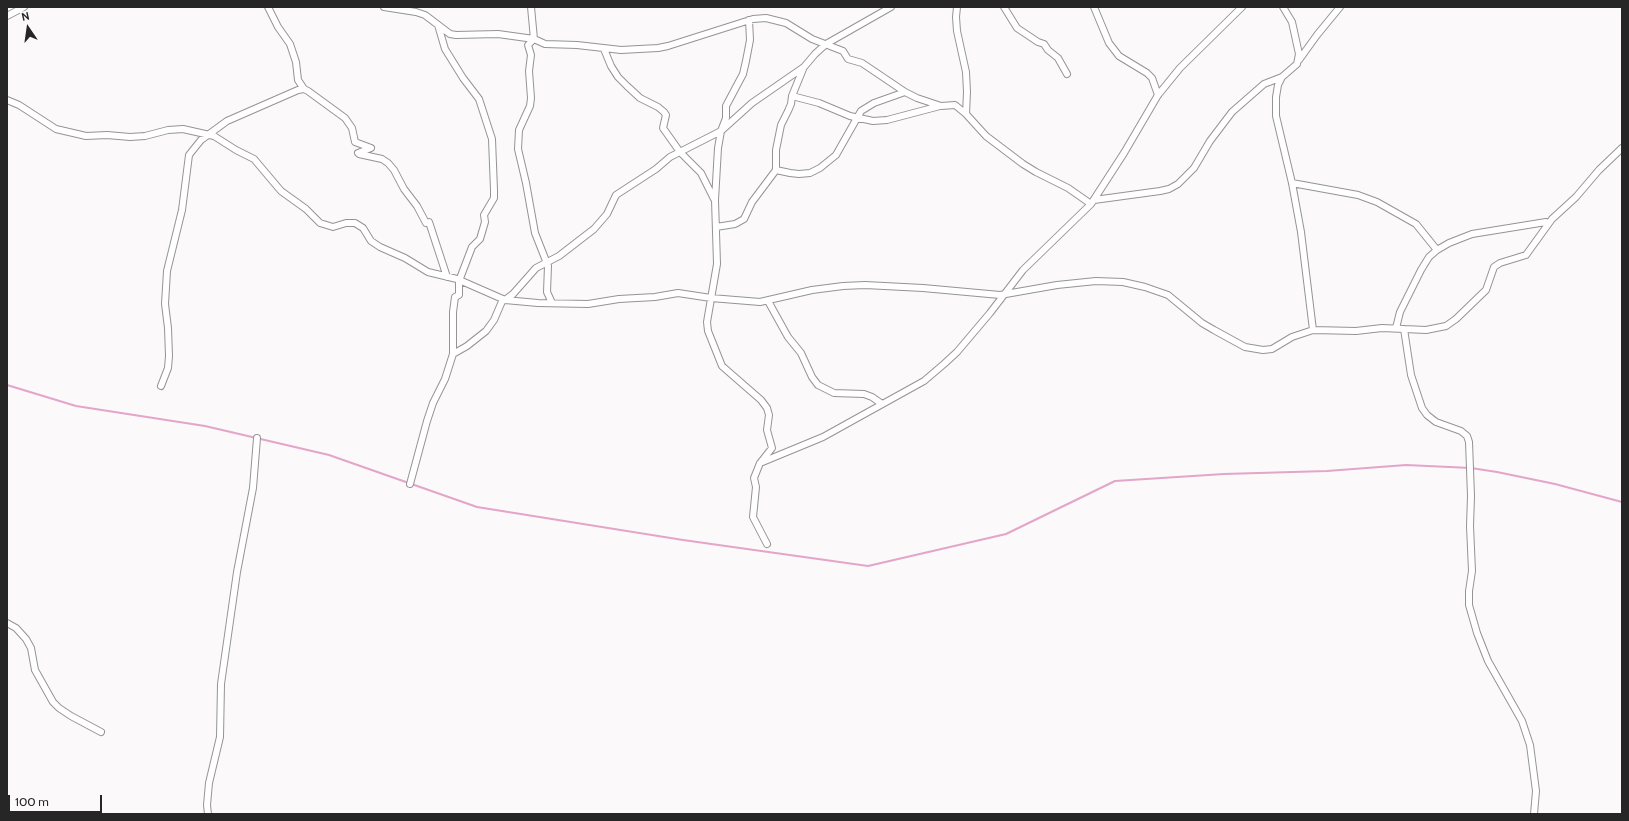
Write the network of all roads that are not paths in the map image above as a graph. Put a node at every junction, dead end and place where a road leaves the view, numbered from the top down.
1 (24, 7) edge
2 (268, 7) edge
3 (384, 7) edge
4 (531, 7) edge
5 (891, 7) edge
6 (957, 7) edge
7 (1004, 7) edge
8 (1094, 7) edge
9 (1242, 7) edge
10 (1283, 7) edge
11 (1340, 7) edge
12 (7, 16) edge
13 (749, 20) junction
14 (438, 25) junction
15 (534, 39) junction
16 (826, 44) junction
17 (604, 49) junction
18 (1299, 60) junction
19 (804, 67) junction
20 (1067, 74) dead end
21 (1282, 77) junction
22 (304, 89) junction
23 (905, 92) junction
24 (1158, 95) junction
25 (792, 96) junction
26 (7, 100) edge
27 (941, 106) junction
28 (966, 114) junction
29 (857, 117) junction
30 (721, 131) junction
31 (208, 134) junction
32 (1622, 148) edge
33 (680, 152) junction
34 (776, 170) junction
35 (1292, 184) junction
36 (715, 200) junction
37 (1092, 202) junction
38 (1546, 222) dead end
39 (716, 227) junction
40 (1437, 250) junction
41 (547, 262) junction
42 (447, 277) junction
43 (459, 281) junction
44 (1003, 295) junction
45 (711, 298) junction
46 (504, 299) junction
47 (768, 302) junction
48 (552, 303) junction
49 (1396, 328) junction
50 (1404, 329) junction
51 (1313, 330) junction
52 (453, 354) junction
53 (161, 386) dead end
54 (882, 404) junction
55 (257, 438) dead end
56 (760, 463) junction
57 (410, 484) dead end
58 (767, 544) dead end
59 (7, 623) edge
60 (101, 732) dead end
61 (208, 814) edge
62 (1534, 814) edge

1 - 12 street
2 - 22 street
3 - 14 street
4 - 15 street
5 - 16 street
6 - 28 street
7 - 20 street
8 - 24 street
9 - 24 street
10 - 18 street
11 - 18 street
13 - 16 street
13 - 17 street
13 - 30 street
14 - 15 street
14 - 43 street
15 - 17 street
15 - 41 street
16 - 19 street
16 - 23 street
17 - 33 street
18 - 21 street
19 - 25 street
19 - 30 street
21 - 35 street
21 - 37 street
22 - 31 street
22 - 42 street
23 - 27 street
23 - 29 street
24 - 37 street
25 - 29 street
25 - 34 street
26 - 31 street
27 - 28 street
27 - 29 street
28 - 37 street
29 - 34 street
30 - 33 street
30 - 36 street
31 - 42 street
31 - 53 street
32 - 50 street
33 - 36 street
33 - 41 street
34 - 39 street
35 - 40 street
35 - 51 street
36 - 39 street
37 - 44 street
38 - 40 street
39 - 45 street
40 - 49 street
41 - 46 street
41 - 48 street
42 - 43 street
43 - 46 street
43 - 52 street
44 - 47 street
44 - 51 street
44 - 54 street
45 - 47 street
45 - 48 street
45 - 56 street
46 - 48 street
46 - 52 street
47 - 54 street
49 - 50 street
49 - 51 street
50 - 62 street
52 - 57 street
54 - 56 street
55 - 61 street
56 - 58 street
59 - 60 street

